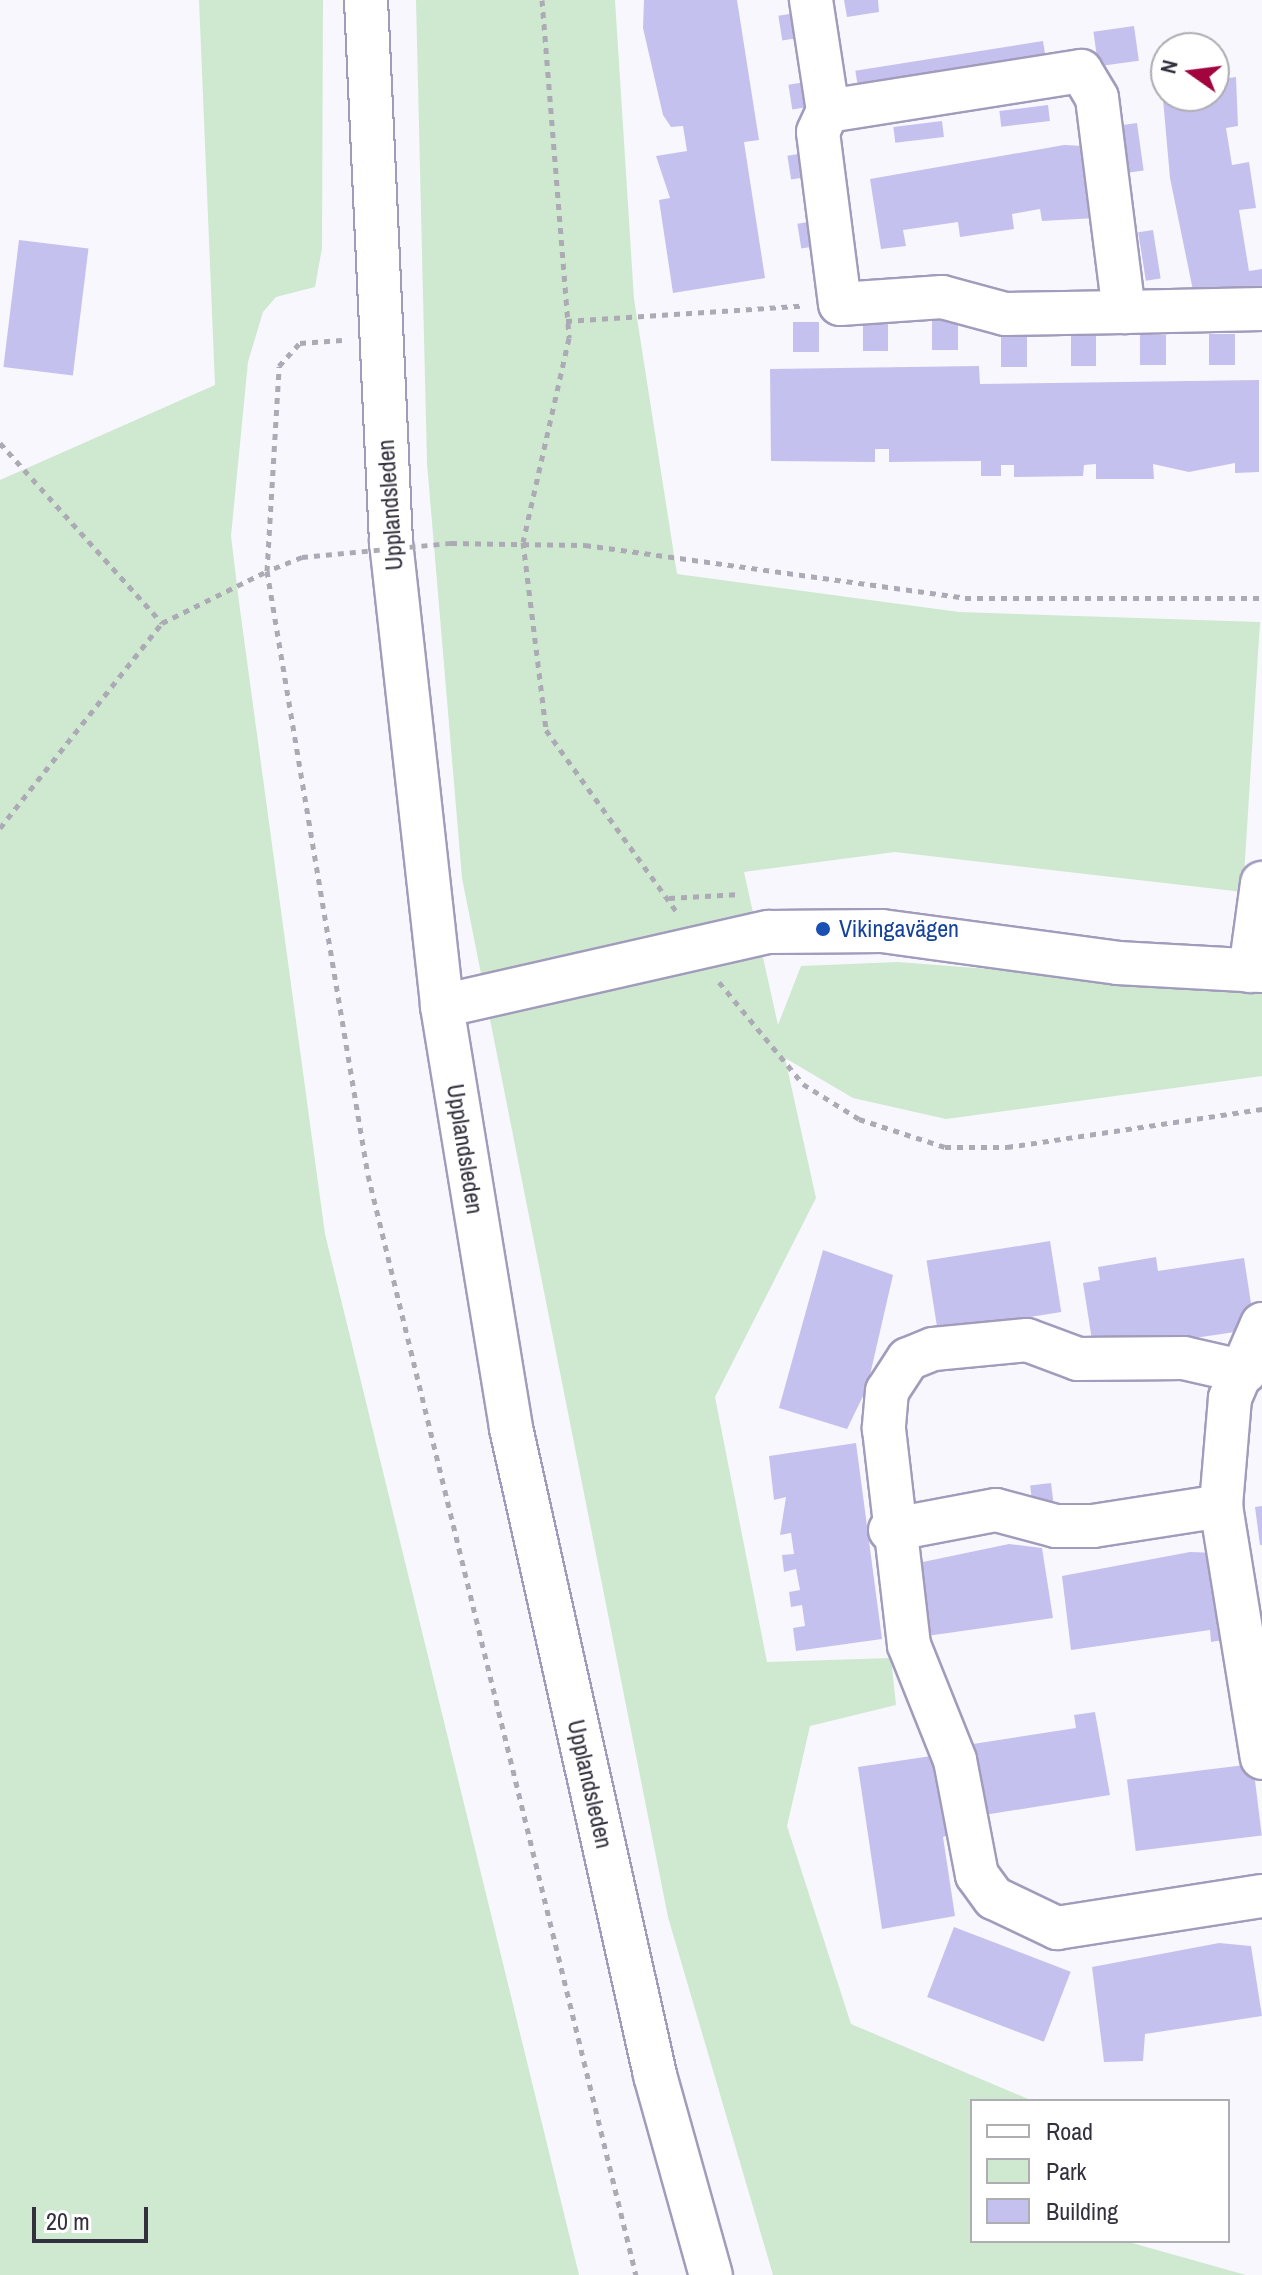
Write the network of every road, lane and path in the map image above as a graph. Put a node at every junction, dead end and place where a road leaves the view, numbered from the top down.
1 (366, 0) edge
2 (542, 0) edge
3 (811, 0) edge
4 (828, 111) junction
5 (840, 304) junction
6 (1262, 309) edge
7 (1124, 312) junction
8 (566, 321) junction
9 (379, 338) junction
10 (0, 443) edge
11 (523, 542) junction
12 (267, 571) junction
13 (1262, 598) edge
14 (162, 623) junction
15 (0, 828) edge
16 (1262, 883) edge
17 (693, 944) junction
18 (1256, 971) edge
19 (442, 1006) junction
20 (1262, 1109) edge
21 (1262, 1324) edge
22 (1245, 1372) junction
23 (1237, 1480) edge
24 (890, 1530) junction
25 (1262, 1758) edge
26 (1262, 1896) edge
27 (636, 2275) edge
28 (711, 2275) edge

1 - 9 street, Upplandsleden
2 - 8 path
3 - 4 street
4 - 5 street
4 - 7 street
5 - 7 street
5 - 8 path
6 - 7 street
8 - 11 path
9 - 12 path
9 - 19 street, Upplandsleden
10 - 14 path
11 - 12 path, bridge
11 - 13 path
11 - 17 path
12 - 14 path
12 - 27 path
14 - 15 path
16 - 18 street
17 - 18 street
17 - 19 street
17 - 20 path
19 - 28 street, Upplandsleden
21 - 22 street
22 - 23 street
22 - 24 street
23 - 24 street
23 - 25 street
24 - 26 street

